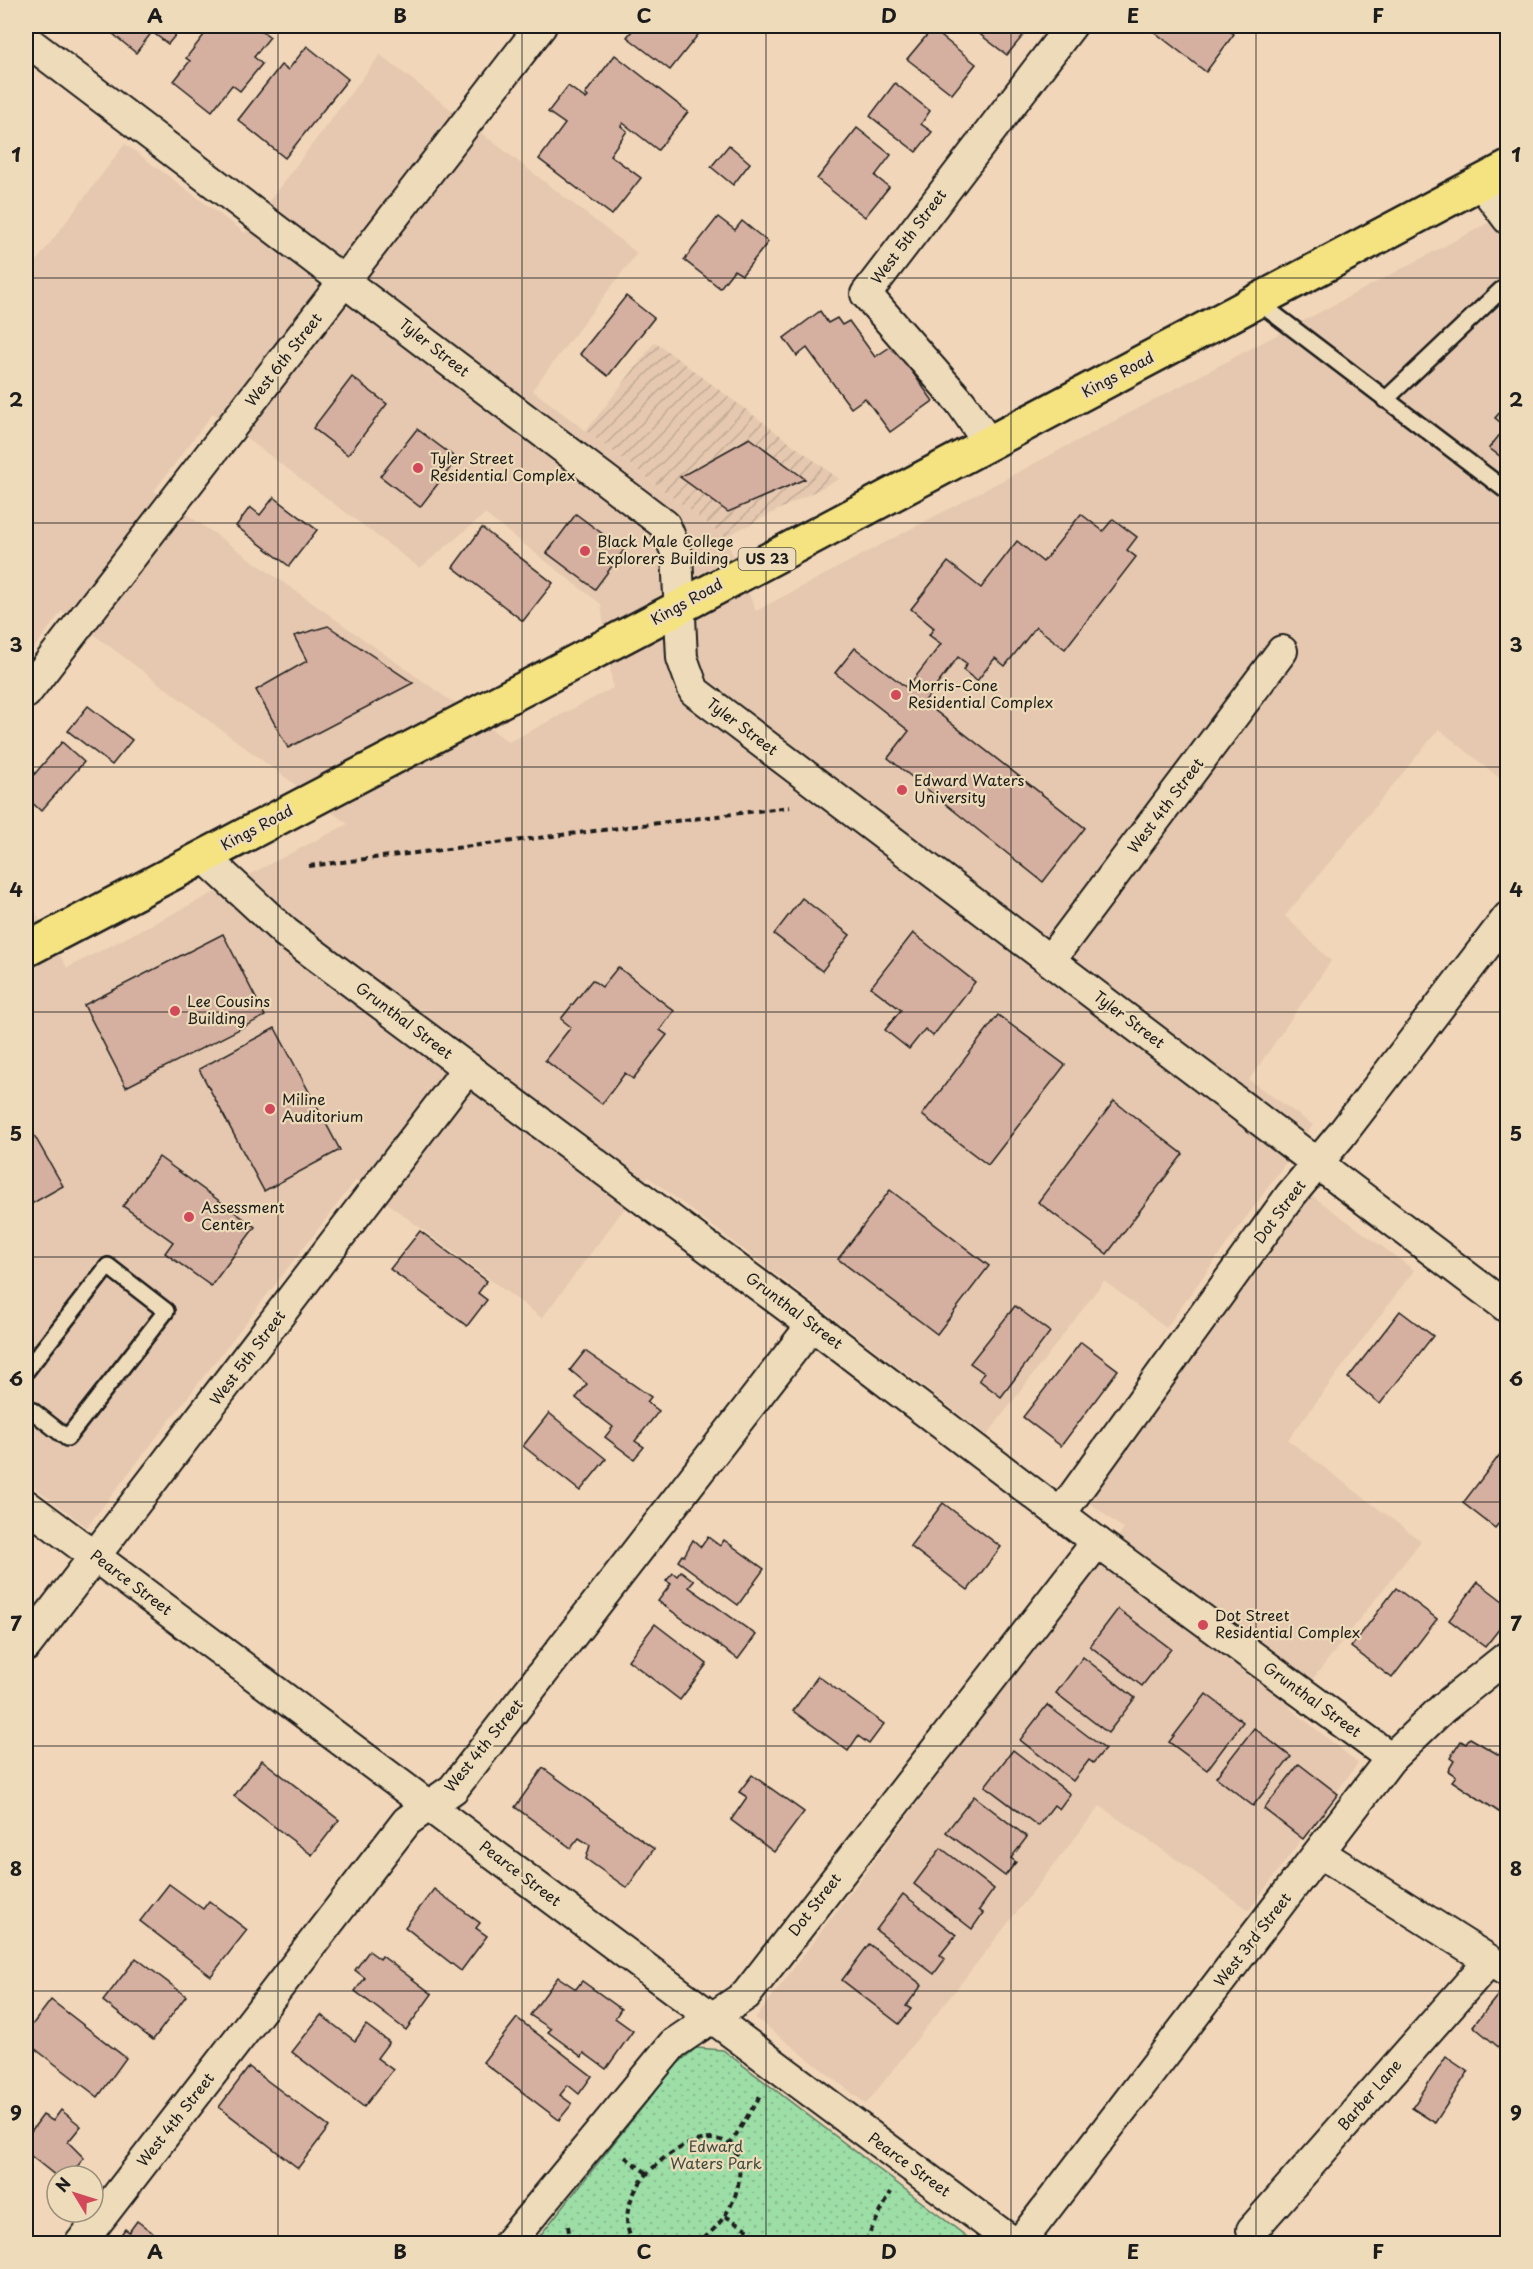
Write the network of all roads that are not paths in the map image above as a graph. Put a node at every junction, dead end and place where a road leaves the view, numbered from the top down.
1 (541, 26) edge
2 (1071, 26) edge
3 (26, 40) edge
4 (1493, 175) edge
5 (1508, 219) edge
6 (345, 280) junction
7 (1505, 289) edge
8 (1257, 301) junction
9 (1385, 400) junction
10 (989, 444) junction
11 (1508, 492) edge
12 (680, 607) junction
13 (1282, 651) dead end
14 (26, 693) edge
15 (203, 856) junction
16 (1508, 917) edge
17 (26, 950) edge
18 (1050, 960) junction
19 (468, 1068) junction
20 (1317, 1163) junction
21 (1508, 1308) edge
22 (812, 1325) junction
23 (26, 1371) edge
24 (27, 1410) edge
25 (26, 1505) edge
26 (1061, 1514) junction
27 (1097, 1542) junction
28 (95, 1557) junction
29 (26, 1646) edge
30 (1508, 1656) edge
31 (1391, 1758) junction
32 (430, 1805) junction
33 (1320, 1853) junction
34 (1498, 1966) edge
35 (711, 2019) junction
36 (1252, 2230) dead end
37 (80, 2244) edge
38 (508, 2244) edge
39 (1015, 2244) edge
40 (1019, 2244) edge

1 - 6 street, West 6th Street
2 - 10 street, West 5th Street
3 - 6 street, Tyler Street
4 - 5 street
4 - 8 main road, Kings Road / US 23
6 - 12 street, Tyler Street
6 - 14 street, West 6th Street
7 - 9 lane
8 - 9 lane
8 - 10 main road, Kings Road / US 23
9 - 11 lane
10 - 12 main road, Kings Road / US 23
12 - 15 main road, Kings Road / US 23
12 - 18 street, Tyler Street
13 - 18 street, West 4th Street
15 - 17 main road, Kings Road / US 23
15 - 19 street, Grunthal Street
16 - 20 street, Dot Street
18 - 20 street, Tyler Street
19 - 22 street, Grunthal Street
19 - 28 street, West 5th Street
20 - 21 street, Tyler Street
20 - 26 street, Dot Street
22 - 26 street, Grunthal Street
22 - 32 street, West 4th Street
23 - 24 lane
25 - 28 street, Pearce Street
26 - 27 street, Grunthal Street
27 - 31 street, Grunthal Street
27 - 35 street, Dot Street
28 - 29 street, West 5th Street
28 - 32 street, Pearce Street
30 - 31 street, West 3rd Street
31 - 33 street, West 3rd Street
32 - 35 street, Pearce Street
32 - 37 street, West 4th Street
33 - 34 street
33 - 40 street, West 3rd Street
34 - 36 street, Barber Lane
35 - 38 street, Dot Street
35 - 39 street, Pearce Street

